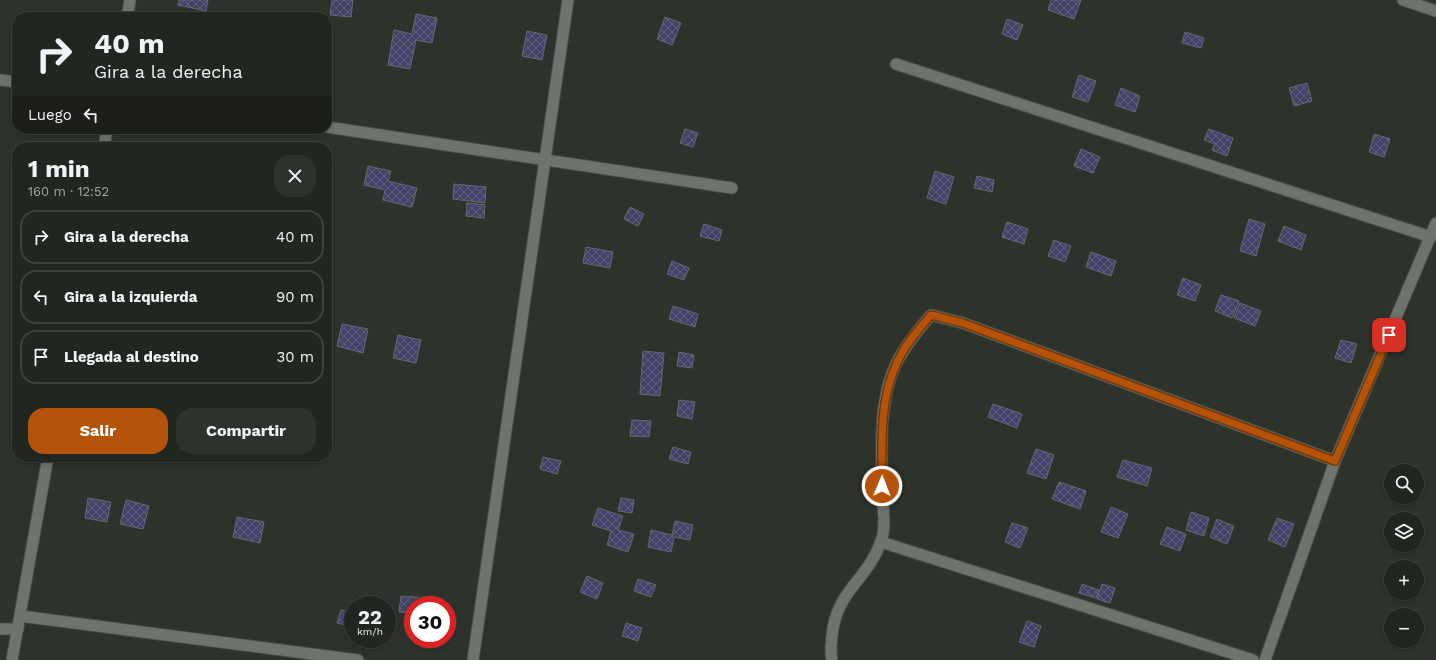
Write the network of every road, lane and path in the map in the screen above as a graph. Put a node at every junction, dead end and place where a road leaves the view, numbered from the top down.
1 (130, 0) edge
2 (568, 0) edge
3 (1403, 0) edge
4 (128, 12) edge
5 (1436, 12) edge
6 (896, 64) dead end
7 (0, 80) edge
8 (12, 81) edge
9 (332, 129) edge
10 (545, 159) junction
11 (732, 188) dead end
12 (1436, 223) edge
13 (1431, 238) junction
14 (1335, 461) junction
15 (47, 462) edge
16 (881, 542) junction
17 (20, 616) junction
18 (0, 629) edge
19 (18, 629) junction
20 (12, 660) edge
21 (358, 660) edge
22 (473, 660) edge
23 (832, 660) edge
24 (1253, 660) edge
25 (1265, 660) edge

1 - 4 street
2 - 10 street
3 - 5 street
6 - 13 street
7 - 8 street
9 - 10 street
10 - 11 street
10 - 22 street
12 - 13 street
13 - 14 street
14 - 16 street
14 - 25 street
15 - 17 street
16 - 23 street
16 - 24 street
17 - 19 street
17 - 21 street
18 - 19 street
19 - 20 street

